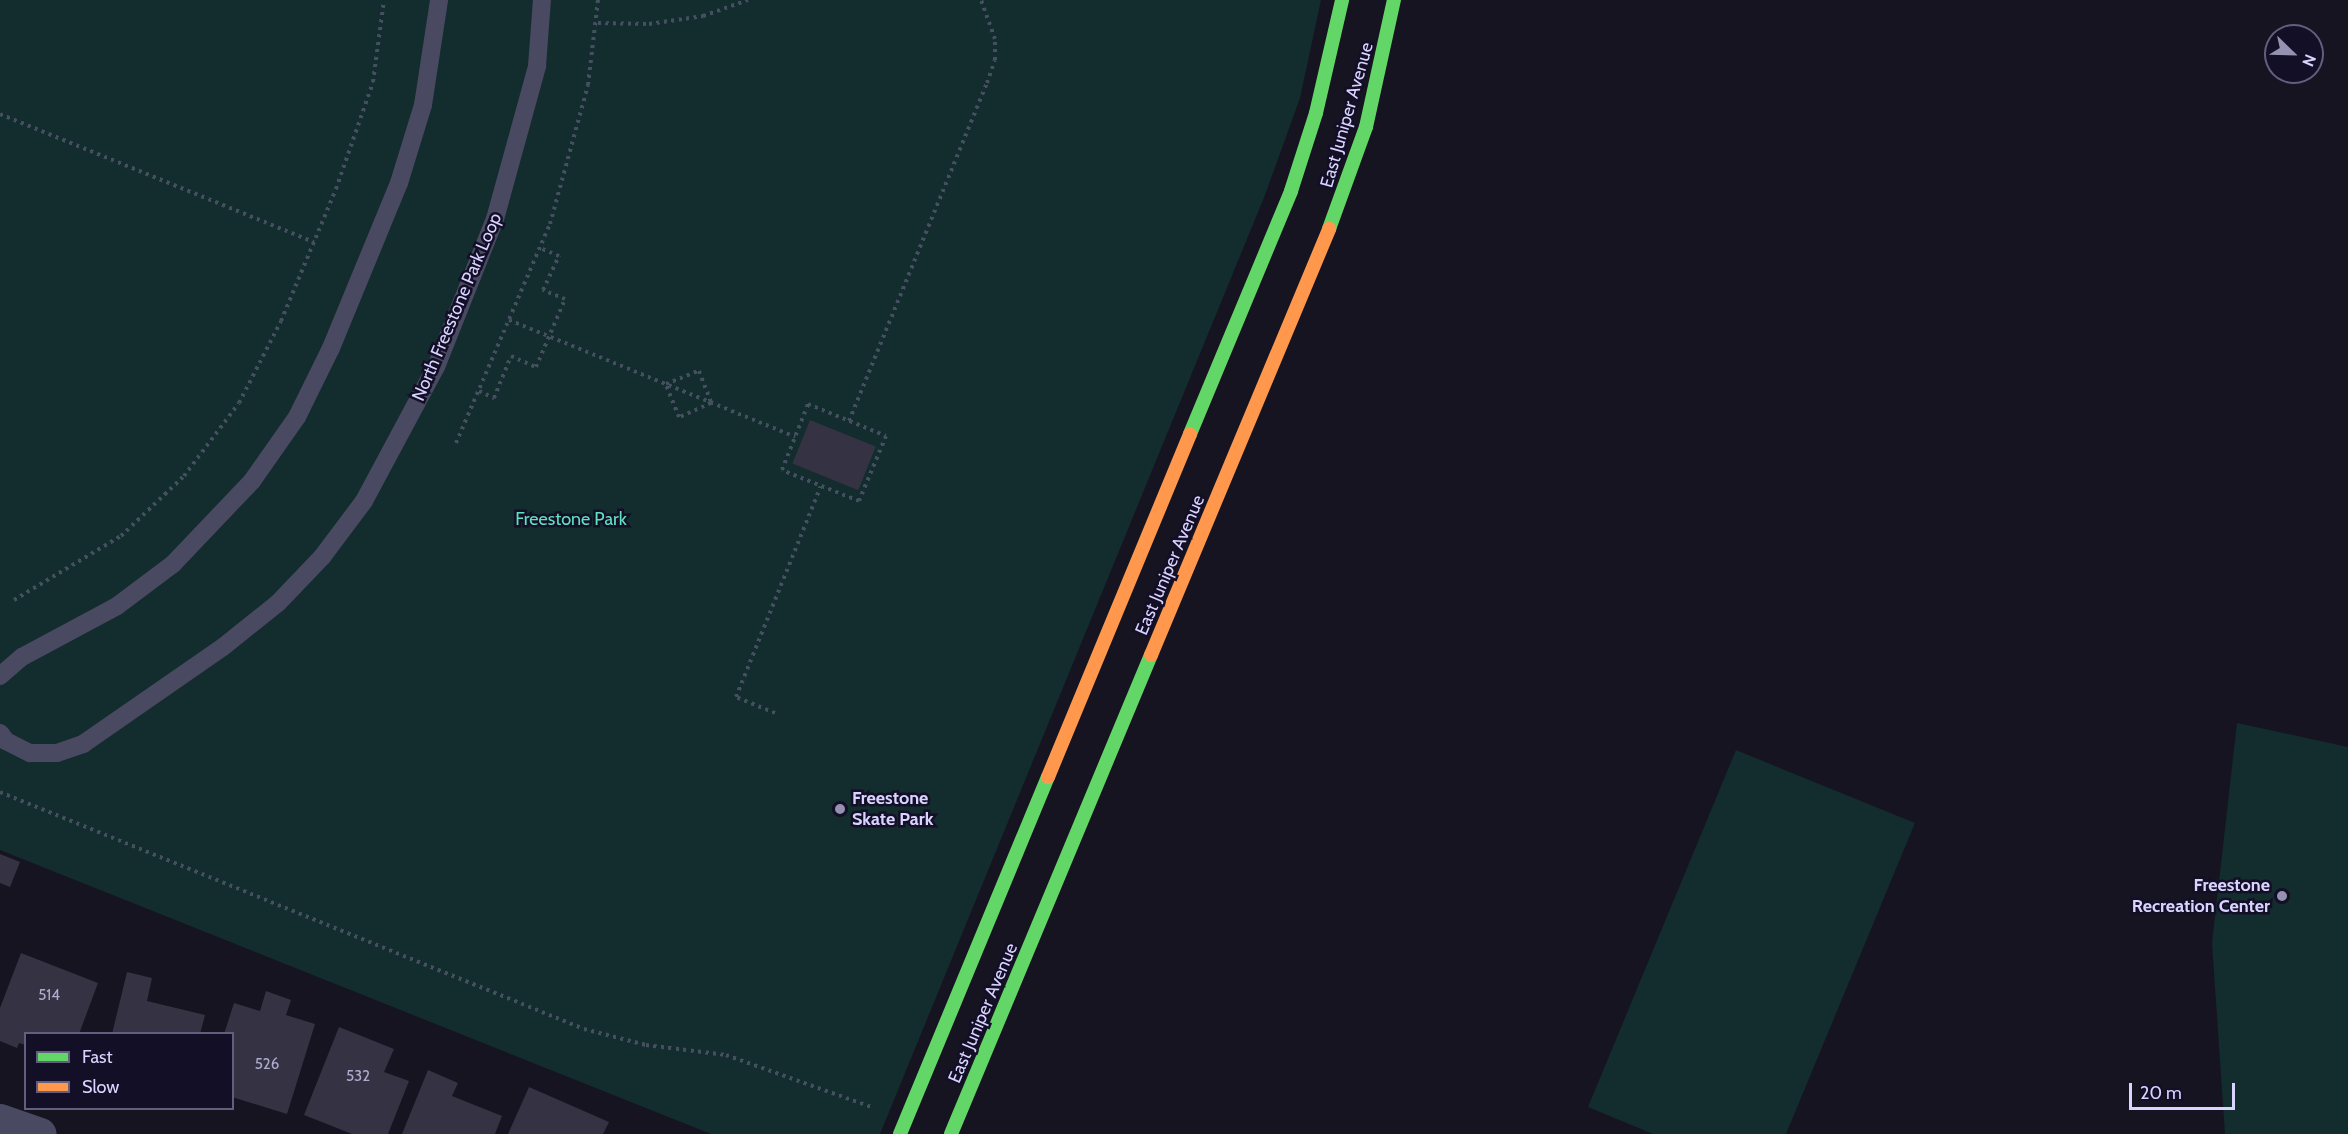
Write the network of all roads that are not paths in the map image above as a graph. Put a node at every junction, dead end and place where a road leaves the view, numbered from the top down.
1 (439, 0) edge
2 (542, 0) edge
3 (1342, 0) edge
4 (1394, 0) edge
5 (0, 676) edge
6 (0, 734) edge
7 (0, 1120) edge
8 (40, 1134) edge
9 (900, 1134) edge
10 (951, 1134) edge

1 - 5 lane
2 - 6 lane, North Freestone Park Loop
3 - 9 street, East Juniper Avenue
4 - 10 street, East Juniper Avenue
7 - 8 street

